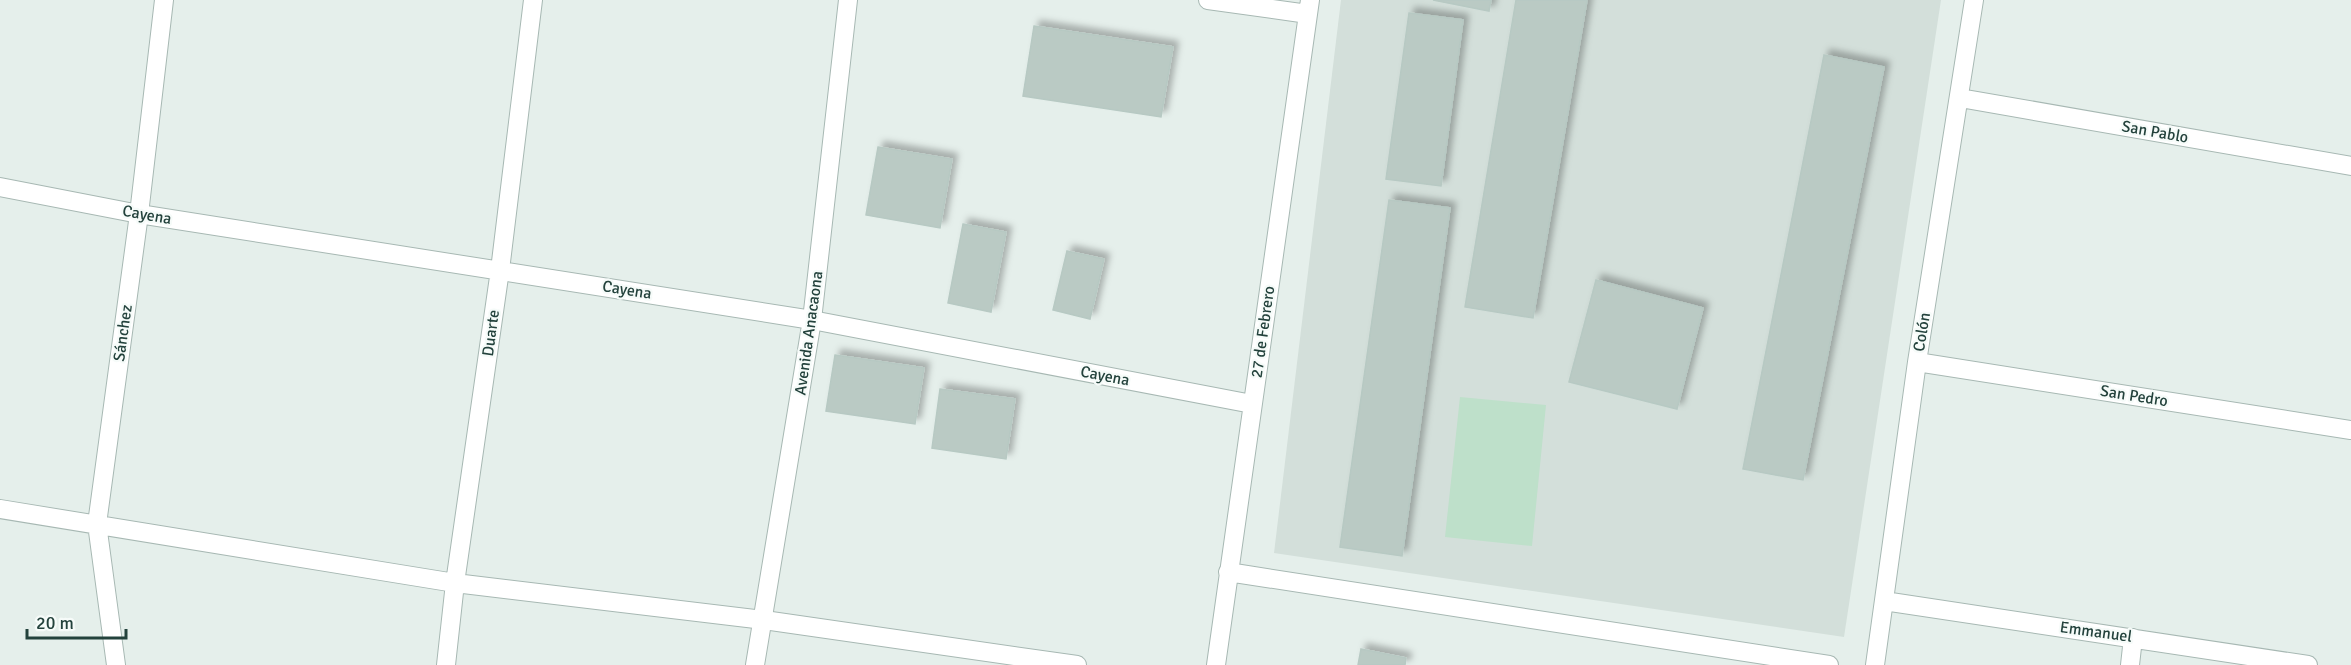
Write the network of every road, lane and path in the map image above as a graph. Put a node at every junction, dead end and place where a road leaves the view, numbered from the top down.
1 (164, 0) edge
2 (533, 0) edge
3 (848, 0) edge
4 (1208, 0) edge
5 (1974, 0) edge
6 (1309, 7) edge
7 (1960, 98) junction
8 (2351, 166) edge
9 (0, 187) edge
10 (139, 214) junction
11 (500, 270) junction
12 (812, 320) junction
13 (1917, 362) junction
14 (1252, 404) junction
15 (2351, 430) edge
16 (0, 509) edge
17 (97, 524) junction
18 (1228, 572) junction
19 (455, 583) junction
20 (1884, 601) junction
21 (764, 620) junction
22 (2133, 638) junction
23 (116, 665) edge
24 (446, 665) edge
25 (755, 665) edge
26 (1077, 665) edge
27 (1216, 665) edge
28 (1829, 665) edge
29 (1875, 665) edge
30 (2130, 665) edge
31 (2308, 665) edge

1 - 10 street, Sánchez
2 - 11 street, Duarte
3 - 12 street, Avenida Anacaona
4 - 6 street
5 - 7 street, Colón
6 - 14 street, 27 de Febrero
7 - 8 street, San Pablo
7 - 13 street, Colón
9 - 10 street, Cayena
10 - 11 street, Cayena
10 - 17 street, Sánchez
11 - 12 street, Cayena
11 - 19 street, Duarte
12 - 14 street, Cayena
12 - 21 street, Avenida Anacaona
13 - 15 street, San Pedro
13 - 20 street, Colón
14 - 18 street, 27 de Febrero
16 - 17 street
17 - 19 street
17 - 23 street, Sánchez
18 - 27 street, 27 de Febrero
18 - 28 street
19 - 21 street
19 - 24 street, Duarte
20 - 22 street, Emmanuel
20 - 29 street, Colón
21 - 25 street, Avenida Anacaona
21 - 26 street
22 - 30 street
22 - 31 street, Emmanuel

